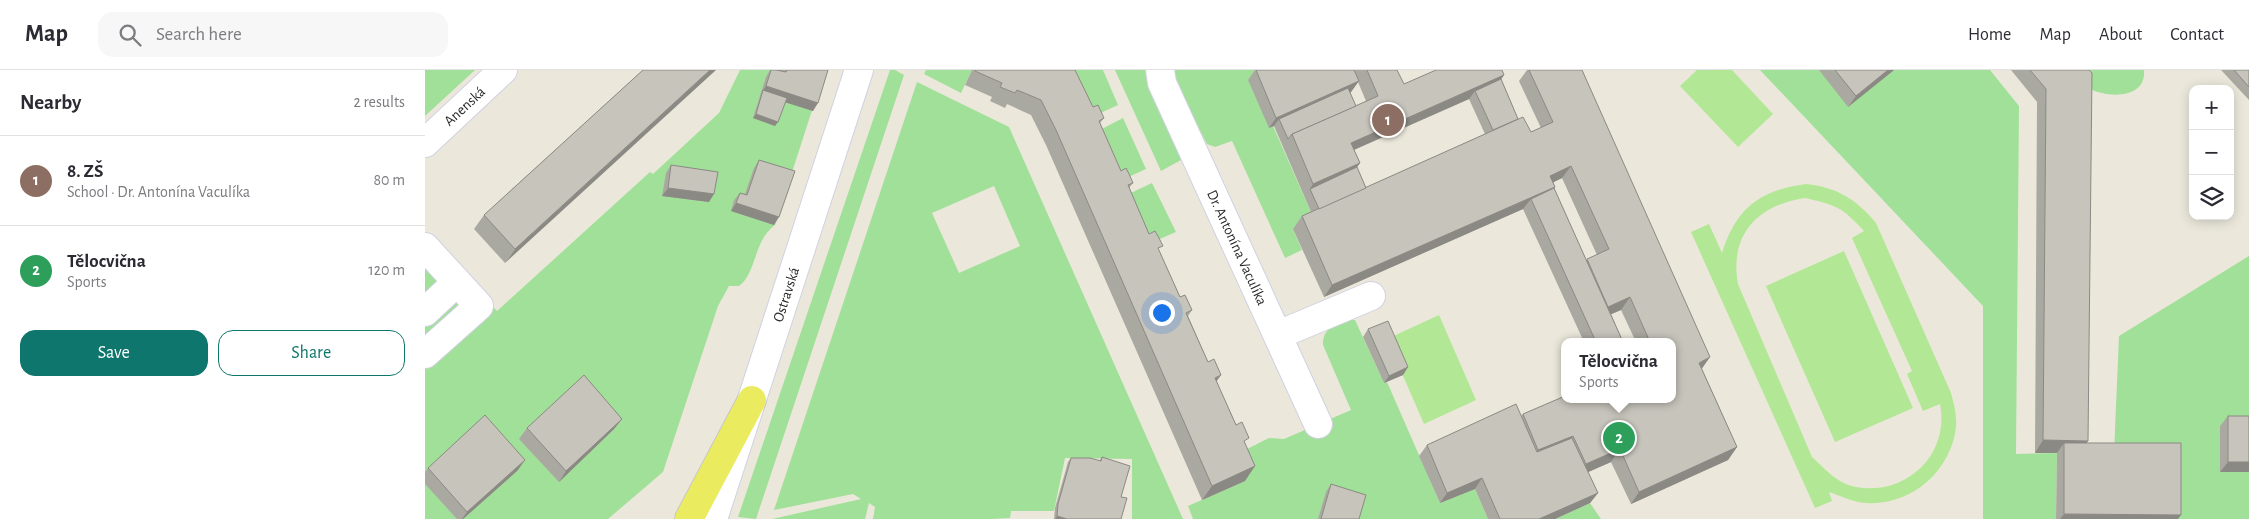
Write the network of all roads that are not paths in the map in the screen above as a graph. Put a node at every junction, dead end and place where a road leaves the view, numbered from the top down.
1 (503, 70) edge
2 (859, 70) edge
3 (1160, 70) edge
4 (425, 142) edge
5 (425, 247) edge
6 (457, 282) junction
7 (1371, 296) dead end
8 (425, 312) edge
9 (1278, 335) junction
10 (425, 354) edge
11 (751, 400) joint
12 (1317, 424) dead end
13 (707, 519) edge

1 - 4 street, Anenská
2 - 11 street, Ostravská
3 - 9 street, Dr. Antonína Vaculíka
5 - 6 street
6 - 8 street
6 - 10 street
7 - 9 street
9 - 12 street, Dr. Antonína Vaculíka
11 - 13 main road

